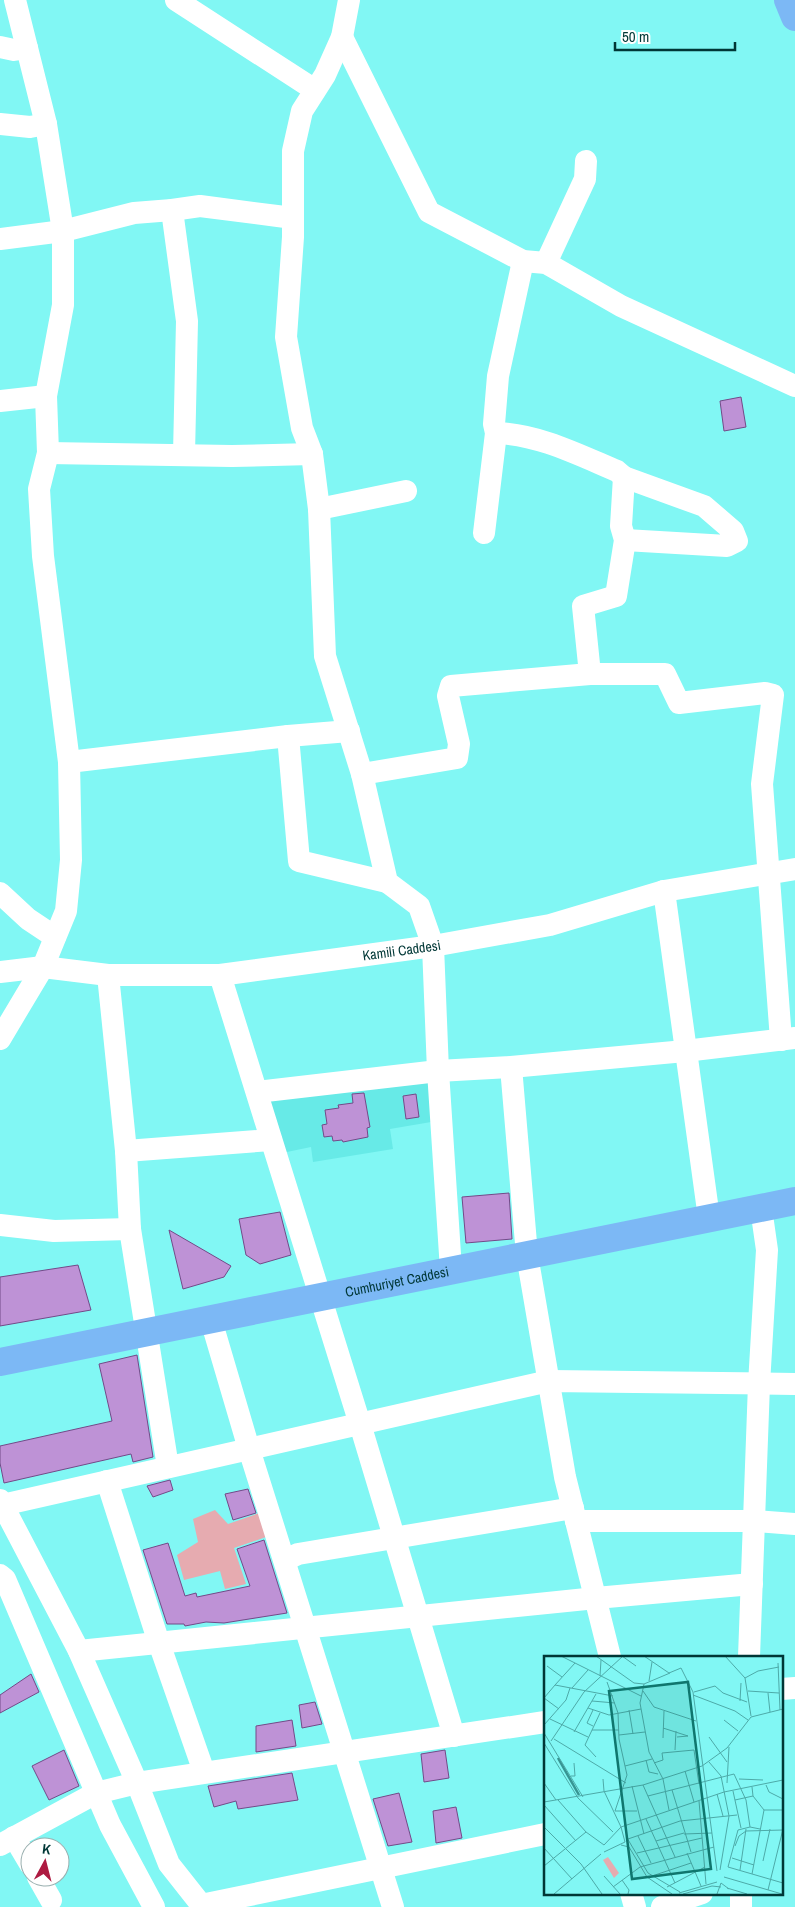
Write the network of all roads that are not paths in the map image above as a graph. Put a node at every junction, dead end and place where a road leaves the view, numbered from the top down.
1 (14, 0) edge
2 (176, 0) edge
3 (349, 0) edge
4 (788, 0) edge
5 (795, 17) edge
6 (342, 37) junction
7 (0, 46) edge
8 (27, 48) junction
9 (315, 90) junction
10 (0, 124) edge
11 (46, 124) junction
12 (586, 161) dead end
13 (172, 210) junction
14 (293, 218) junction
15 (63, 231) junction
16 (0, 239) edge
17 (523, 261) junction
18 (546, 263) junction
19 (795, 386) edge
20 (46, 396) junction
21 (0, 401) edge
22 (496, 434) junction
23 (48, 453) junction
24 (184, 454) junction
25 (312, 454) junction
26 (624, 477) junction
27 (406, 491) dead end
28 (319, 509) junction
29 (484, 533) dead end
30 (625, 540) junction
31 (590, 674) junction
32 (349, 731) junction
33 (288, 736) junction
34 (69, 762) junction
35 (362, 774) junction
36 (795, 869) edge
37 (769, 873) junction
38 (386, 882) junction
39 (664, 891) junction
40 (0, 892) edge
41 (55, 937) junction
42 (433, 946) junction
43 (43, 967) junction
44 (0, 972) edge
45 (108, 975) junction
46 (220, 975) junction
47 (0, 1039) edge
48 (788, 1039) edge
49 (685, 1051) junction
50 (511, 1067) junction
51 (438, 1071) junction
52 (257, 1092) junction
53 (271, 1140) junction
54 (126, 1151) junction
55 (795, 1201) edge
56 (761, 1208) junction
57 (710, 1218) junction
58 (0, 1225) edge
59 (130, 1229) junction
60 (527, 1255) junction
61 (451, 1270) junction
62 (320, 1297) junction
63 (210, 1320) junction
64 (147, 1333) junction
65 (0, 1362) edge
66 (549, 1381) junction
67 (759, 1384) junction
68 (795, 1384) edge
69 (360, 1424) junction
70 (249, 1449) junction
71 (168, 1467) junction
72 (107, 1481) junction
73 (1, 1502) edge
74 (575, 1514) junction
75 (754, 1521) junction
76 (795, 1524) edge
77 (395, 1538) junction
78 (285, 1560) junction
79 (0, 1575) edge
80 (752, 1584) junction
81 (596, 1598) junction
82 (418, 1616) junction
83 (306, 1629) junction
84 (159, 1643) junction
85 (79, 1651) junction
86 (610, 1656) edge
87 (749, 1656) edge
88 (795, 1688) edge
89 (782, 1689) edge
90 (544, 1722) edge
91 (454, 1736) junction
92 (343, 1752) junction
93 (204, 1772) junction
94 (137, 1784) junction
95 (96, 1793) junction
96 (544, 1834) edge
97 (7, 1841) edge
98 (20, 1854) edge
99 (381, 1868) junction
100 (44, 1887) edge
101 (631, 1894) edge
102 (699, 1894) edge
103 (741, 1894) edge
104 (51, 1900) dead end
105 (202, 1906) edge
106 (154, 1907) edge
107 (393, 1907) edge
108 (635, 1907) edge
109 (662, 1907) edge
110 (740, 1907) edge

1 - 8 street
2 - 9 street
3 - 6 street
4 - 5 main road
6 - 9 street
6 - 17 street
7 - 8 street
8 - 11 street
9 - 14 street
10 - 11 street
11 - 15 street
12 - 18 street
13 - 14 street
13 - 15 street
13 - 24 street
14 - 25 street
15 - 16 street
15 - 20 street
17 - 18 street
17 - 22 street
18 - 19 street
20 - 21 street
20 - 23 street
22 - 26 street
22 - 29 street
23 - 24 street
23 - 34 street
24 - 25 street
25 - 28 street
26 - 30 street
26 - 30 street
27 - 28 street
28 - 32 street
30 - 31 street
31 - 35 street
31 - 37 street
32 - 33 street
32 - 35 street
33 - 34 street
33 - 38 street
34 - 41 street
35 - 38 street
36 - 37 street, Kamili Caddesi
37 - 39 street, Kamili Caddesi
37 - 48 street
38 - 42 street
39 - 42 street, Kamili Caddesi
39 - 49 street
40 - 41 street
41 - 43 street
42 - 46 street, Kamili Caddesi
42 - 51 street
43 - 44 street, Kamili Caddesi
43 - 45 street, Kamili Caddesi
43 - 47 street
45 - 46 street, Kamili Caddesi
45 - 54 street
46 - 52 street
48 - 49 street
49 - 50 street
49 - 57 street
50 - 51 street
50 - 60 street
51 - 52 street
51 - 61 street
52 - 53 street
53 - 54 street
53 - 62 street
54 - 59 street
55 - 56 main road, Cumhuriyet Caddesi
56 - 57 main road, Cumhuriyet Caddesi
56 - 67 street
57 - 60 main road, Cumhuriyet Caddesi
58 - 59 street
59 - 64 street
60 - 61 main road, Cumhuriyet Caddesi
60 - 66 street
61 - 62 main road, Cumhuriyet Caddesi
62 - 63 main road, Cumhuriyet Caddesi
62 - 69 street
63 - 64 main road, Cumhuriyet Caddesi
63 - 70 street
64 - 65 main road, Cumhuriyet Caddesi
64 - 71 street
66 - 67 street
66 - 69 street
66 - 74 street
67 - 68 street
67 - 75 street
69 - 70 street
69 - 77 street
70 - 71 street
70 - 78 street
71 - 72 street
72 - 73 street
72 - 84 street
73 - 85 street
74 - 75 street
74 - 77 street
74 - 81 street
75 - 76 street
75 - 80 street
77 - 78 street
77 - 82 street
78 - 83 street
79 - 95 street
80 - 81 street
80 - 87 street
81 - 82 street
81 - 86 street
82 - 83 street
82 - 91 street
83 - 84 street
83 - 92 street
84 - 85 street
84 - 93 street
85 - 94 street
88 - 89 street
90 - 91 street
91 - 92 street
92 - 93 street
92 - 99 street
93 - 94 street
94 - 95 street
94 - 105 street
95 - 97 street
95 - 106 street
96 - 99 street
97 - 98 street
99 - 105 street
99 - 107 street
100 - 104 street
101 - 108 street
102 - 109 street
103 - 110 street

